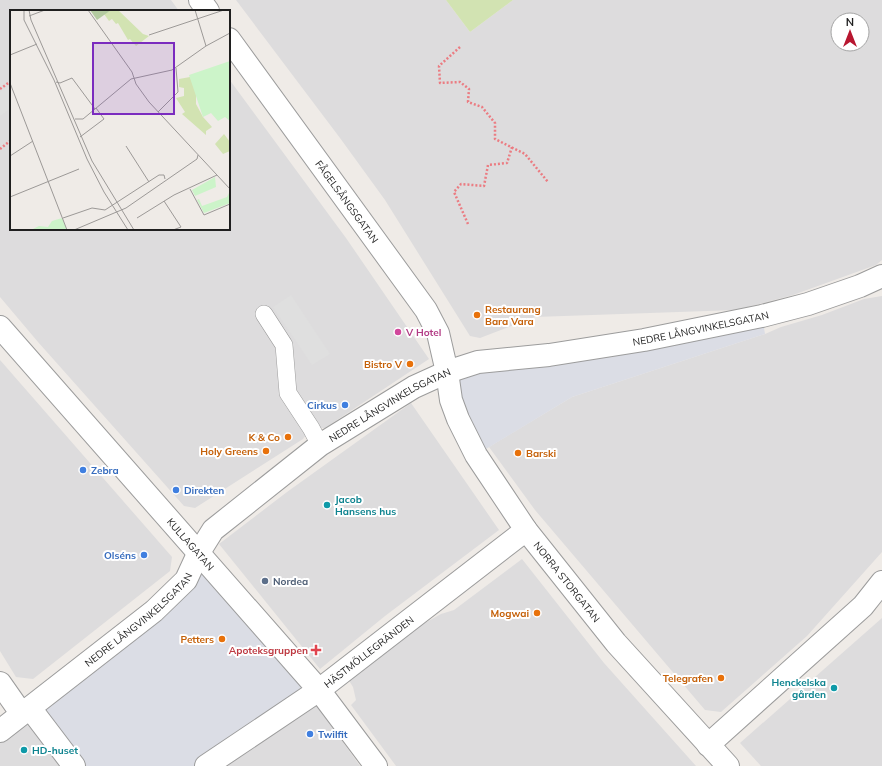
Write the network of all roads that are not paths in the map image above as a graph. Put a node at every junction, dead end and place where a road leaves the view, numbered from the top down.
1 (200, 0) edge
2 (207, 10) edge
3 (230, 41) edge
4 (882, 276) edge
5 (264, 314) dead end
6 (0, 327) edge
7 (447, 372) junction
8 (320, 445) junction
9 (526, 530) junction
10 (198, 554) junction
11 (882, 582) edge
12 (0, 683) edge
13 (319, 690) junction
14 (26, 710) junction
15 (0, 731) edge
16 (708, 745) junction
17 (74, 766) edge
18 (206, 766) edge
19 (376, 766) edge
20 (728, 766) edge

1 - 2 street
3 - 7 street, FÅGELSÅNGSGATAN
4 - 7 street, NEDRE LÅNGVINKELSGATAN
5 - 8 lane
6 - 10 street, KULLAGATAN
7 - 8 street, NEDRE LÅNGVINKELSGATAN
7 - 9 street, NORRA STORGATAN
8 - 10 street, NEDRE LÅNGVINKELSGATAN
9 - 13 street, HÄSTMÖLLEGRÄNDEN
9 - 16 street, NORRA STORGATAN
10 - 13 street, KULLAGATAN
10 - 14 street, NEDRE LÅNGVINKELSGATAN
11 - 16 street
12 - 14 street
13 - 18 street, HÄSTMÖLLEGRÄNDEN
13 - 19 street, KULLAGATAN
14 - 15 street, NEDRE LÅNGVINKELSGATAN
14 - 17 street
16 - 20 street, NORRA STORGATAN

